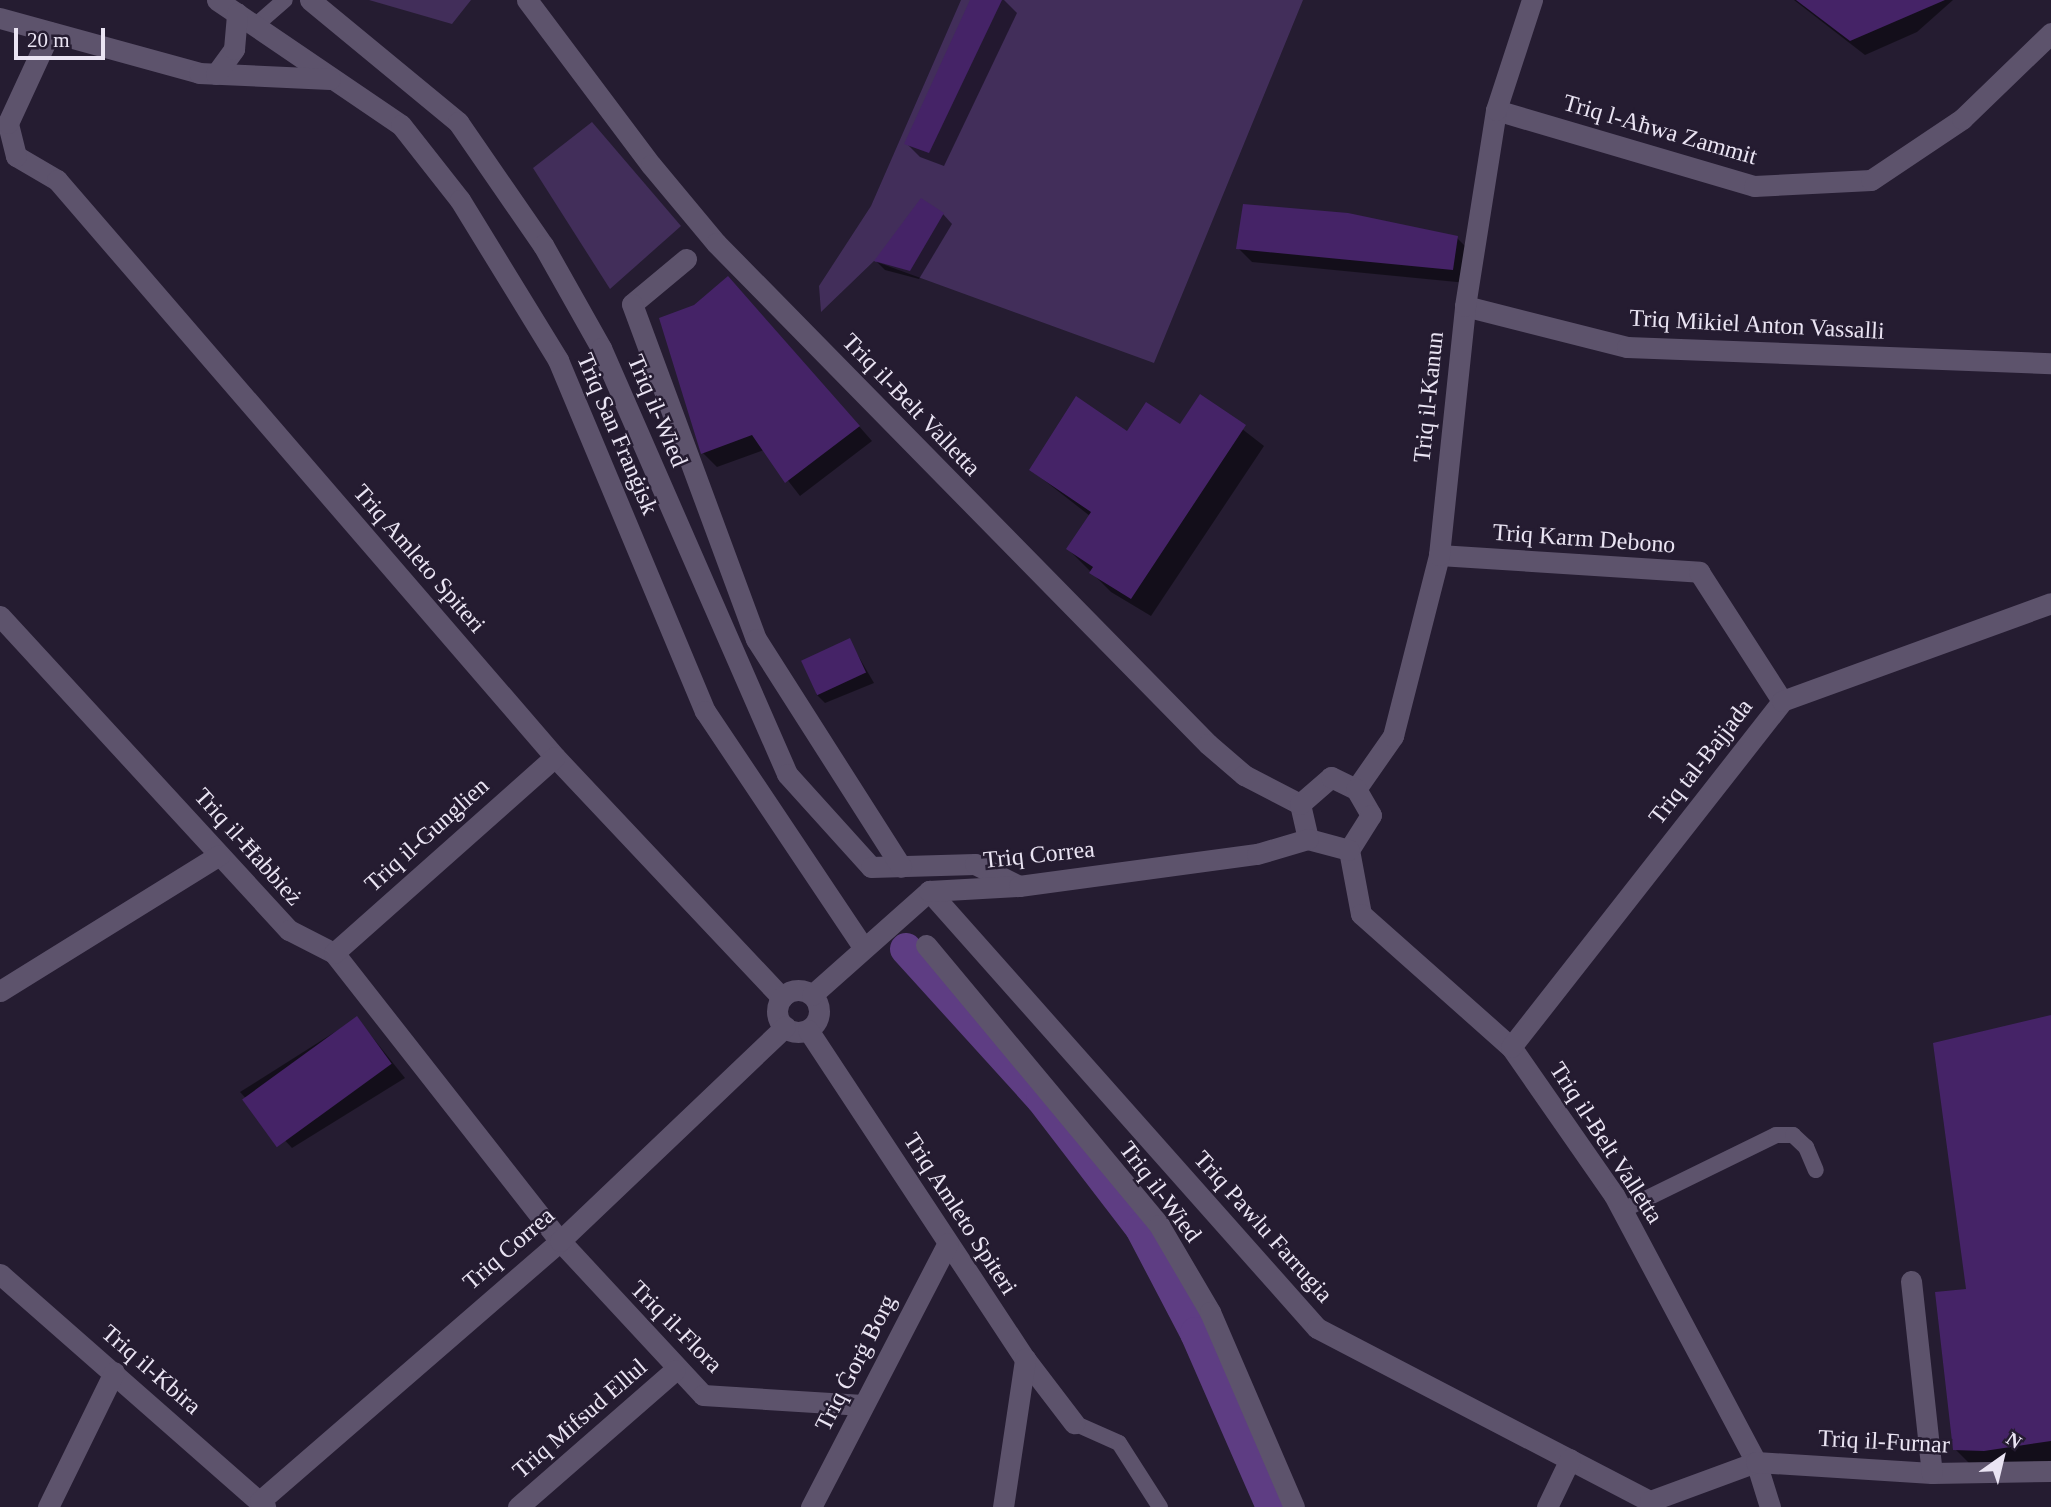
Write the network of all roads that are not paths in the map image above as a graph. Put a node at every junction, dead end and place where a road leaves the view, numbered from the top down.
1 (217, 0) edge
2 (285, 0) edge
3 (310, 0) edge
4 (527, 0) edge
5 (1532, 0) edge
6 (237, 13) junction
7 (0, 18) edge
8 (256, 25) junction
9 (50, 32) junction
10 (2051, 33) edge
11 (216, 74) junction
12 (330, 79) junction
13 (1496, 110) junction
14 (8, 158) edge
15 (686, 259) dead end
16 (1465, 306) junction
17 (2051, 363) edge
18 (1439, 555) junction
19 (2051, 603) edge
20 (0, 617) edge
21 (1782, 701) junction
22 (555, 757) junction
23 (1356, 789) junction
24 (1300, 804) junction
25 (1308, 839) junction
26 (1349, 850) junction
27 (219, 855) junction
28 (901, 867) junction
29 (1019, 886) junction
30 (929, 891) junction
31 (926, 944) dead end
32 (863, 947) junction
33 (334, 953) junction
34 (1, 989) edge
35 (812, 995) junction
36 (782, 998) junction
37 (785, 1027) junction
38 (808, 1030) junction
39 (1511, 1046) junction
40 (1816, 1170) dead end
41 (1623, 1210) junction
42 (560, 1241) junction
43 (947, 1243) junction
44 (0, 1274) edge
45 (1911, 1281) dead end
46 (1025, 1360) junction
47 (675, 1370) junction
48 (114, 1373) junction
49 (863, 1405) junction
50 (1074, 1423) joint
51 (1570, 1459) junction
52 (1756, 1462) junction
53 (2051, 1471) edge
54 (1932, 1473) junction
55 (263, 1504) edge
56 (1651, 1504) edge
57 (48, 1507) edge
58 (518, 1507) edge
59 (811, 1507) edge
60 (1003, 1507) edge
61 (1160, 1507) edge
62 (1294, 1507) edge
63 (1547, 1507) edge
64 (1770, 1507) edge

1 - 6 street
2 - 8 lane
3 - 28 street, Triq il-Wied
4 - 24 street, Triq il-Belt Valletta
5 - 13 street, Triq il-Kanun
6 - 8 street
6 - 11 street
7 - 9 street
8 - 12 street
9 - 11 street
9 - 14 street
10 - 13 street, Triq l-Aħwa Zammit
11 - 12 street
12 - 32 street, Triq San Franġisk
13 - 16 street, Triq il-Kanun
14 - 22 street, Triq Amleto Spiteri
15 - 28 street, Triq il-Wied
16 - 17 street, Triq Mikiel Anton Vassalli
16 - 18 street, Triq il-Kanun
18 - 21 street, Triq Karm Debono
18 - 23 street, Triq il-Kanun
19 - 21 street, Triq tal-Bajjada
20 - 27 street, Triq il-Ħabbież
21 - 39 street, Triq tal-Bajjada
22 - 33 street, Triq il-Gunglien
22 - 36 street, Triq Amleto Spiteri
23 - 24 street
23 - 26 street
24 - 25 street
25 - 26 street
25 - 29 street, Triq Correa
26 - 39 street, Triq il-Belt Valletta
27 - 33 street, Triq il-Ħabbież
27 - 34 street
28 - 29 street, Triq il-Wied
29 - 30 street, Triq Correa
30 - 32 street
30 - 51 street, Triq Pawlu Farrugia
31 - 62 street, Triq il-Wied
32 - 35 street
33 - 42 street, Triq il-Ħabbież
35 - 36 street
35 - 38 street
36 - 37 street
37 - 38 street
37 - 42 street, Triq Correa
38 - 43 street, Triq Amleto Spiteri
39 - 41 street, Triq il-Belt Valletta
40 - 41 lane
41 - 52 street, Triq il-Belt Valletta
42 - 47 street, Triq il-Flora
42 - 55 street, Triq Correa
43 - 46 street, Triq Amleto Spiteri
43 - 49 street, Triq Ġorġ Borg
44 - 48 street, Triq il-Kbira
45 - 54 street
46 - 50 street, Triq Amleto Spiteri
46 - 60 street
47 - 49 street, Triq il-Flora
47 - 58 street, Triq Mifsud Ellul
48 - 55 street, Triq il-Kbira
48 - 57 street
49 - 59 street, Triq Ġorġ Borg
50 - 61 lane
51 - 56 street, Triq Pawlu Farrugia
51 - 63 street
52 - 54 street, Triq il-Furnar
52 - 56 street, Triq Pawlu Farrugia
52 - 64 street, Triq il-Belt Valletta
53 - 54 street, Triq il-Furnar

